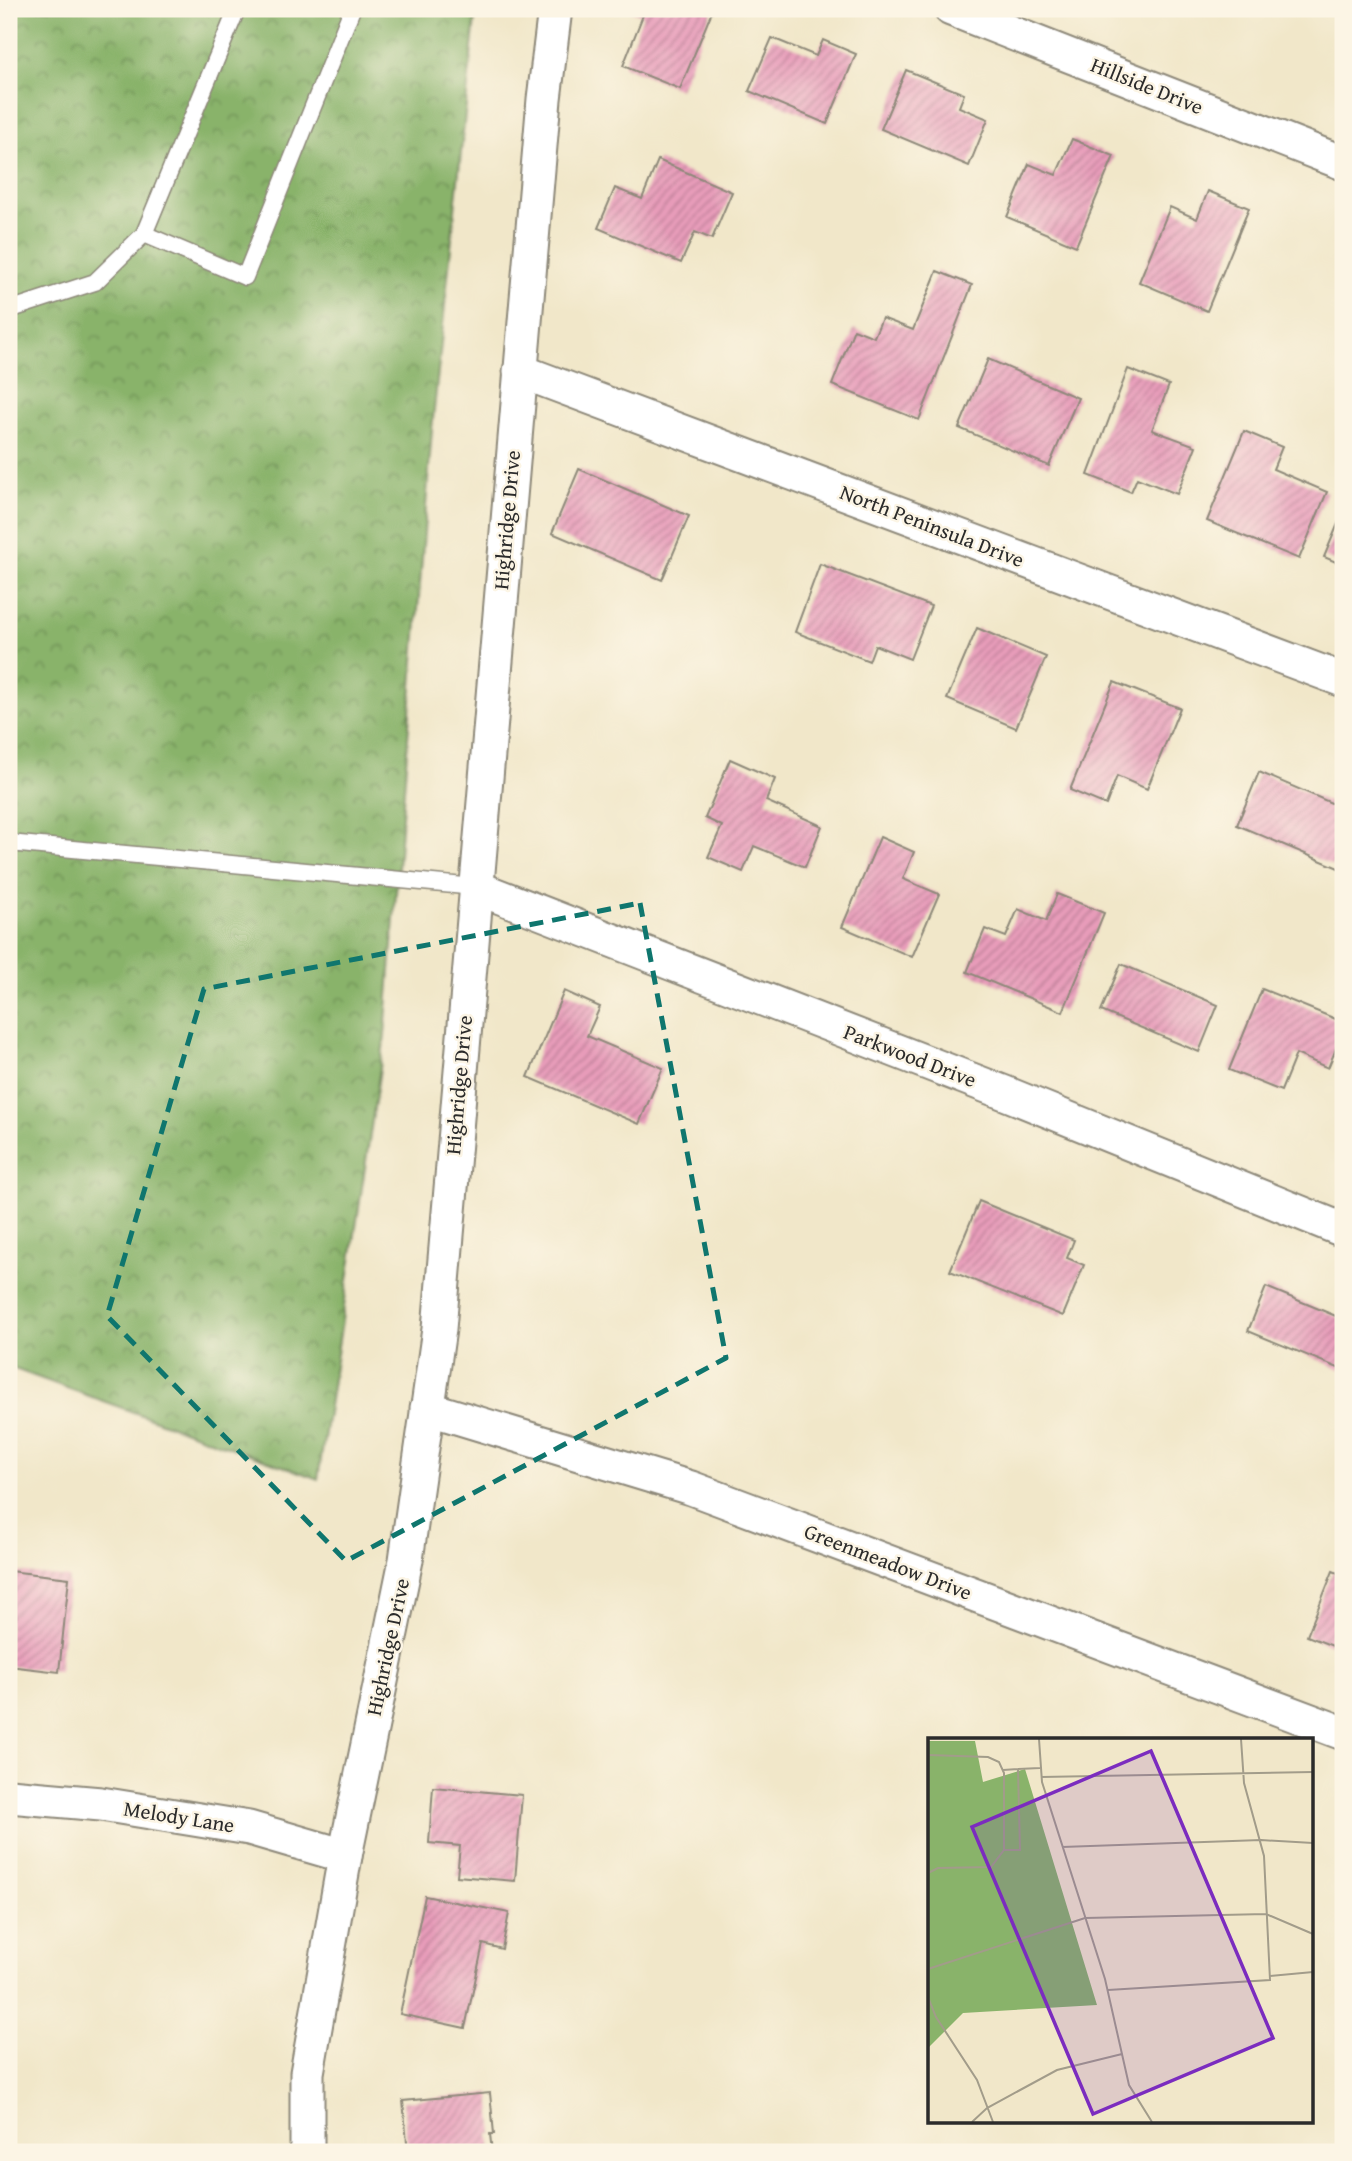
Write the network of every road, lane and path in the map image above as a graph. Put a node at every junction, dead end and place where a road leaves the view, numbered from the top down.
1 (237, 9) edge
2 (352, 9) edge
3 (555, 9) edge
4 (951, 9) edge
5 (1343, 163) edge
6 (144, 234) junction
7 (9, 307) edge
8 (520, 372) junction
9 (1343, 680) edge
10 (9, 844) edge
11 (475, 887) junction
12 (1343, 1230) edge
13 (427, 1408) junction
14 (1343, 1733) edge
15 (9, 1796) edge
16 (345, 1856) junction
17 (307, 2152) edge

1 - 6 lane
2 - 6 lane
3 - 8 street, Highridge Drive
4 - 5 street, Hillside Drive
6 - 7 lane
8 - 9 street, North Peninsula Drive
8 - 11 street, Highridge Drive
10 - 11 lane
11 - 12 street, Parkwood Drive
11 - 13 street, Highridge Drive
13 - 14 street, Greenmeadow Drive
13 - 16 street, Highridge Drive
15 - 16 street, Melody Lane
16 - 17 street, Highridge Drive

